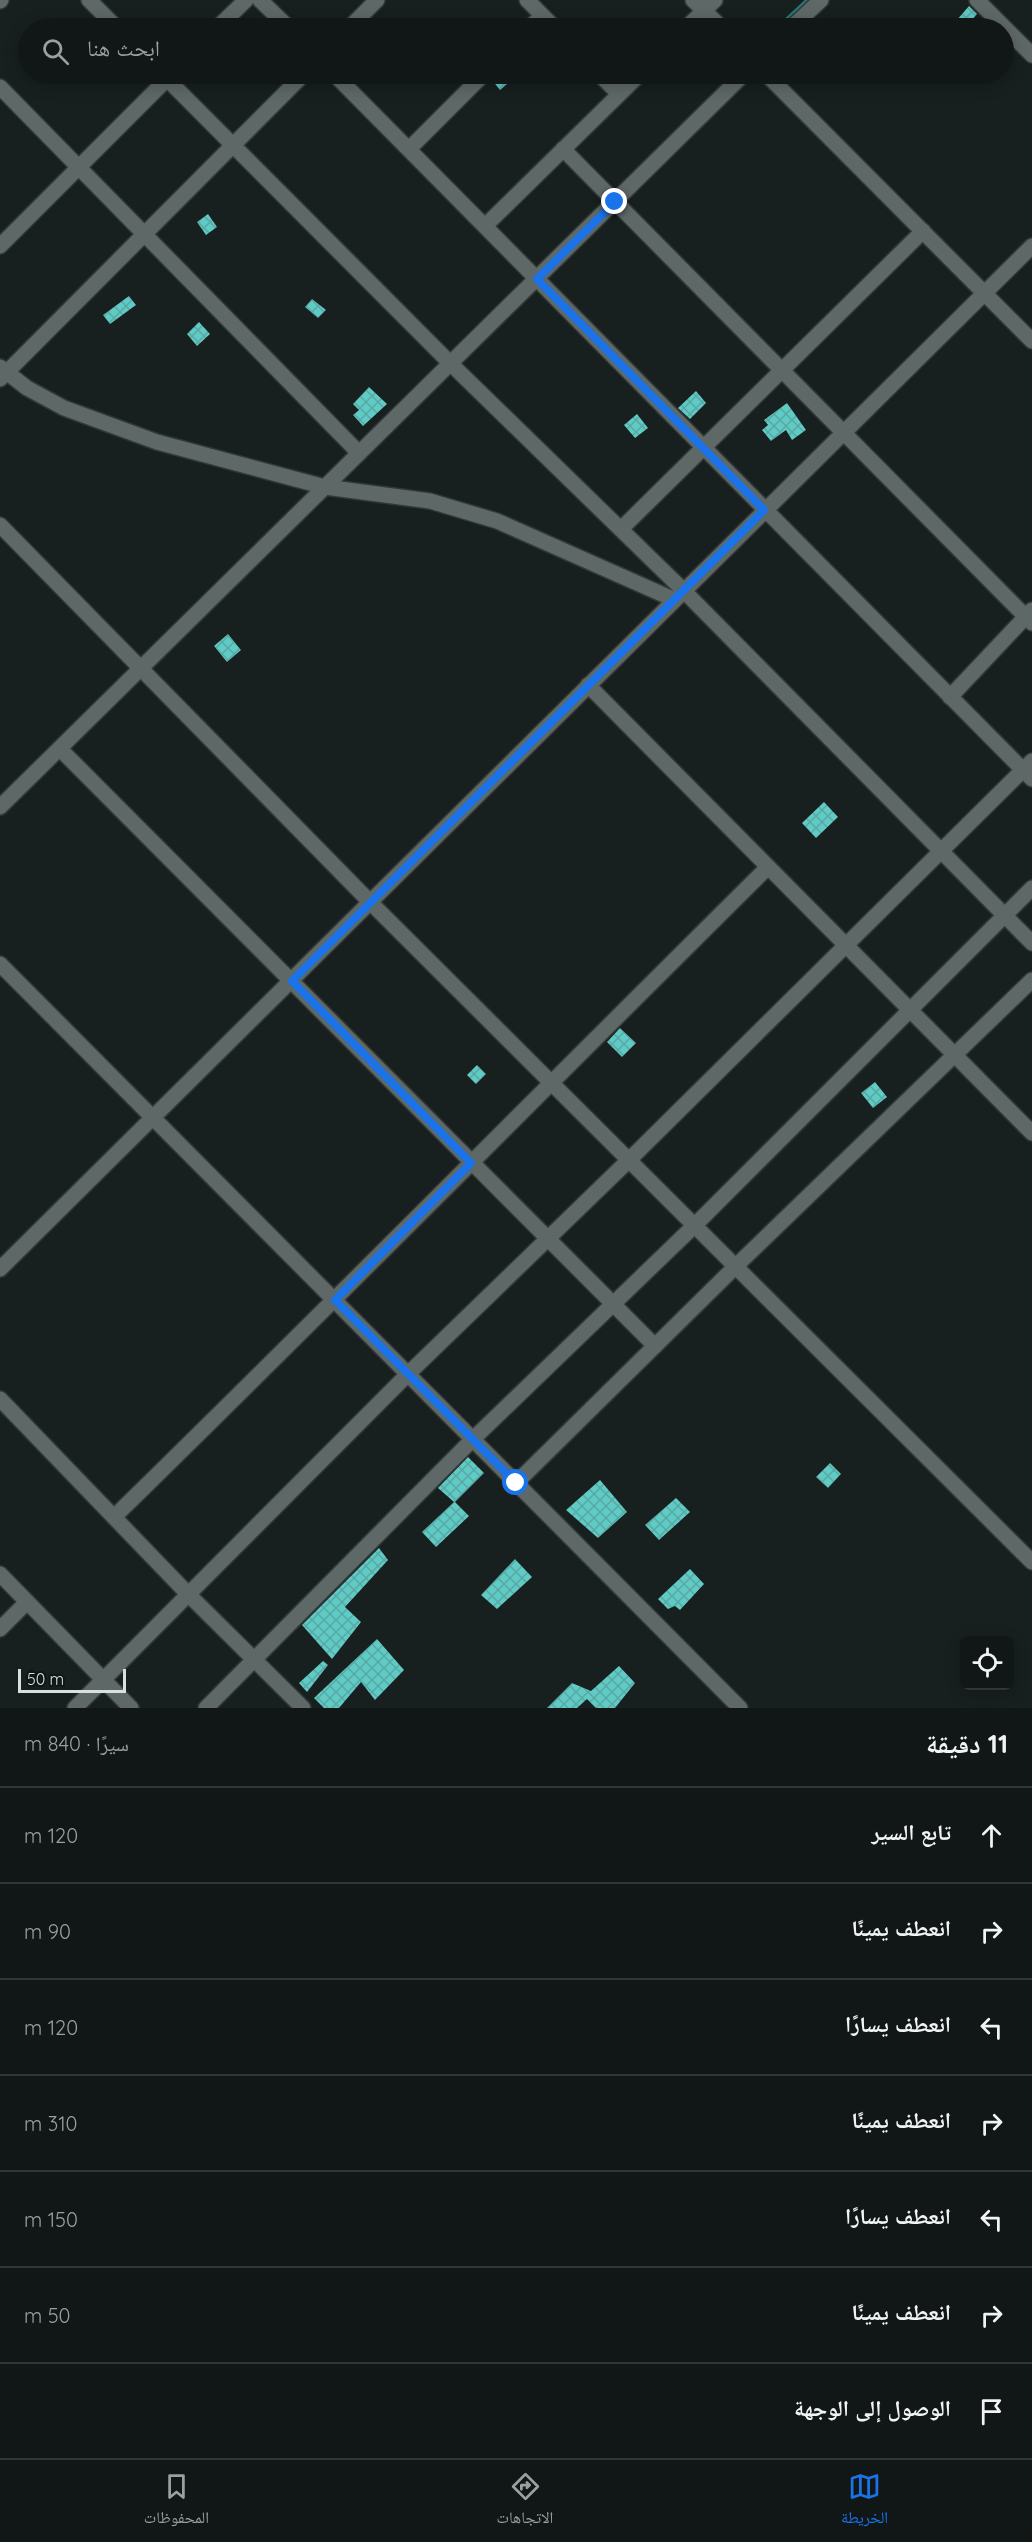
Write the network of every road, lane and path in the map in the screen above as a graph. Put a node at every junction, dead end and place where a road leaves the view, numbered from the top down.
1 (89, 0) edge
2 (246, 0) edge
3 (260, 0) edge
4 (377, 0) edge
5 (527, 0) edge
6 (821, 0) edge
7 (977, 0) edge
8 (704, 4) edge
9 (542, 16) edge
10 (107, 18) edge
11 (227, 18) edge
12 (279, 18) edge
13 (359, 18) edge
14 (694, 18) edge
15 (714, 18) edge
16 (802, 18) edge
17 (995, 18) edge
18 (1014, 37) edge
19 (1032, 55) edge
20 (159, 84) edge
21 (175, 84) edge
22 (294, 84) edge
23 (344, 84) edge
24 (474, 84) edge
25 (609, 84) edge
26 (630, 84) edge
27 (734, 84) edge
28 (776, 84) edge
29 (0, 87) edge
30 (619, 94) junction
31 (233, 145) junction
32 (409, 149) junction
33 (563, 149) junction
34 (80, 168) junction
35 (615, 202) junction
36 (485, 226) junction
37 (923, 231) junction
38 (144, 233) junction
39 (0, 246) edge
40 (1032, 246) edge
41 (537, 279) junction
42 (984, 293) junction
43 (1032, 341) edge
44 (450, 363) junction
45 (782, 371) junction
46 (2, 373) edge
47 (843, 432) junction
48 (704, 448) junction
49 (359, 453) junction
50 (326, 487) junction
51 (764, 510) junction
52 (0, 525) edge
53 (621, 530) junction
54 (678, 595) junction
55 (1030, 616) edge
56 (141, 669) junction
57 (588, 685) junction
58 (950, 696) junction
59 (60, 748) junction
60 (1029, 770) edge
61 (0, 807) edge
62 (941, 852) junction
63 (768, 867) junction
64 (1032, 888) edge
65 (371, 903) junction
66 (1005, 916) junction
67 (1032, 943) edge
68 (846, 946) junction
69 (0, 964) edge
70 (1032, 980) edge
71 (292, 981) junction
72 (910, 1010) junction
73 (955, 1055) junction
74 (551, 1081) junction
75 (152, 1118) junction
76 (1032, 1133) edge
77 (629, 1160) junction
78 (471, 1163) junction
79 (695, 1225) junction
80 (547, 1239) junction
81 (736, 1266) junction
82 (0, 1269) edge
83 (335, 1300) junction
84 (613, 1304) junction
85 (655, 1346) junction
86 (408, 1374) junction
87 (0, 1399) edge
88 (472, 1440) junction
89 (516, 1483) junction
90 (114, 1517) junction
91 (1032, 1562) edge
92 (0, 1574) edge
93 (188, 1594) junction
94 (27, 1602) junction
95 (0, 1629) edge
96 (254, 1659) junction
97 (103, 1679) junction
98 (75, 1708) edge
99 (131, 1708) edge
100 (206, 1708) edge
101 (303, 1708) edge
102 (740, 1708) edge

1 - 10 street
2 - 11 street
3 - 12 street
4 - 13 street
5 - 9 street
6 - 16 street
7 - 17 street
8 - 14 street
8 - 15 street
18 - 19 street
20 - 34 street
21 - 31 street
22 - 31 street
23 - 32 street
24 - 32 street
25 - 30 street
26 - 30 street
27 - 35 street
28 - 37 street
29 - 34 street
30 - 33 street
31 - 38 street
31 - 44 street
32 - 36 street
33 - 35 street
33 - 36 street
34 - 38 street
34 - 39 street
35 - 41 street
35 - 45 street
36 - 41 street
37 - 42 street
37 - 45 street
38 - 46 street
38 - 49 street
40 - 42 street
41 - 44 street
41 - 48 street
42 - 43 street
42 - 47 street
44 - 49 street
44 - 53 street
45 - 47 street
45 - 48 street
46 - 50 street
47 - 51 street
47 - 55 street
48 - 51 street
48 - 53 street
49 - 50 street
50 - 54 street
50 - 56 street
51 - 54 street
51 - 58 street
52 - 56 street
53 - 54 street
54 - 57 street
54 - 62 street
55 - 58 street
56 - 59 street
56 - 65 street
57 - 63 street
57 - 65 street
58 - 60 street
59 - 61 street
59 - 71 street
60 - 62 street
62 - 66 street
62 - 68 street
63 - 68 street
63 - 74 street
64 - 66 street
65 - 71 street
65 - 74 street
66 - 67 street
66 - 72 street
68 - 72 street
68 - 77 street
69 - 75 street
70 - 73 street
71 - 75 street
71 - 78 street
72 - 73 street
72 - 79 street
73 - 76 street
73 - 81 street
74 - 77 street
74 - 78 street
75 - 82 street
75 - 83 street
77 - 79 street
77 - 80 street
78 - 80 street
78 - 83 street
79 - 81 street
79 - 84 street
80 - 84 street
80 - 86 street
81 - 85 street
81 - 91 street
83 - 86 street
83 - 90 street
84 - 85 street
84 - 88 street
85 - 89 street
86 - 88 street
86 - 93 street
87 - 90 street
88 - 89 street
88 - 96 street
89 - 102 street
90 - 93 street
92 - 94 street
93 - 96 street
93 - 97 street
94 - 95 street
94 - 97 street
96 - 100 street
96 - 101 street
97 - 98 street
97 - 99 street

